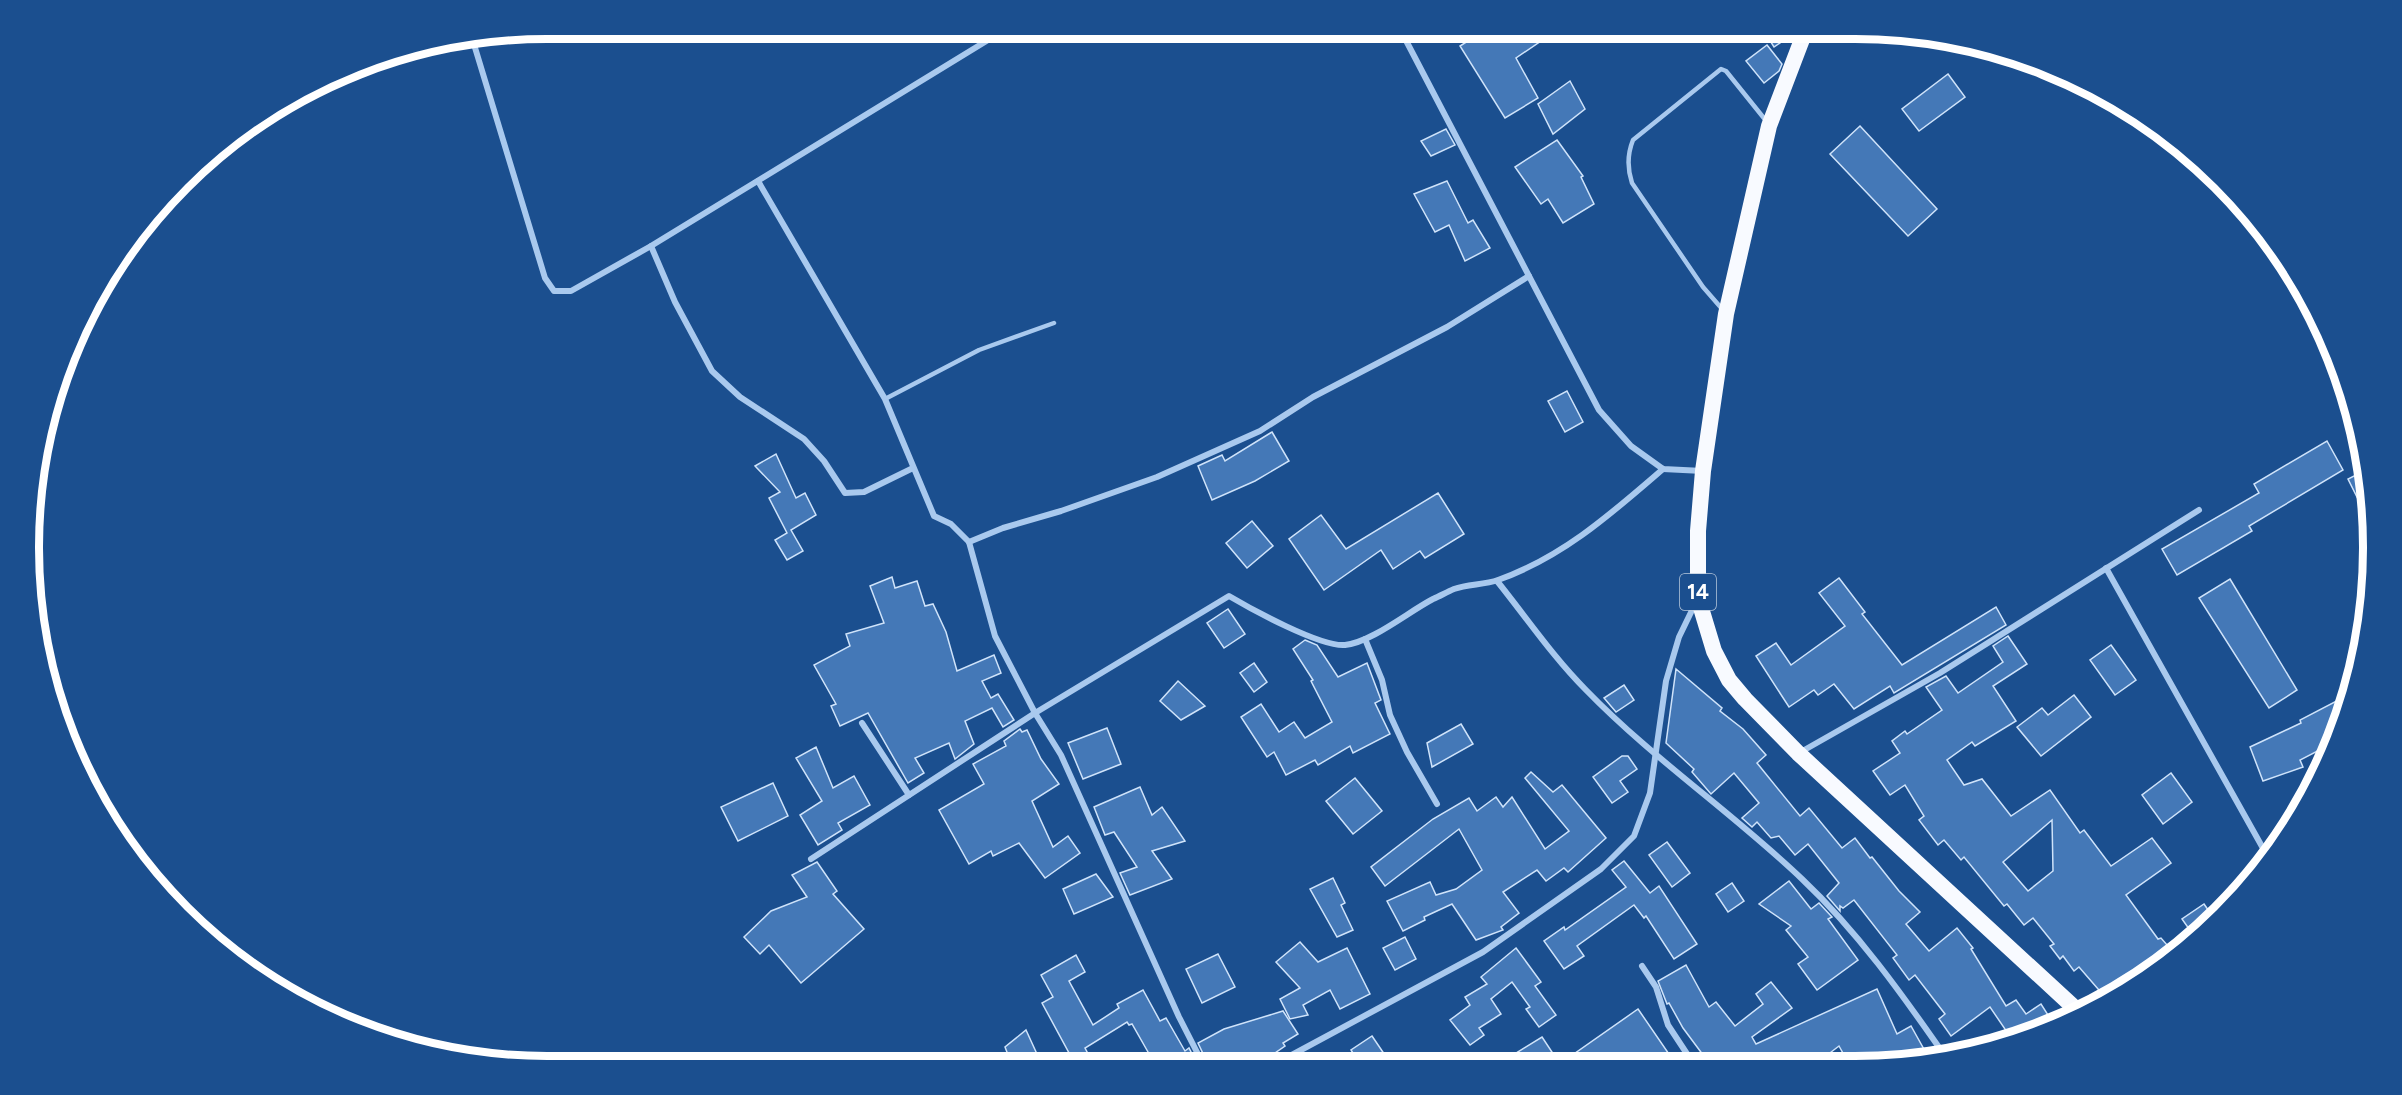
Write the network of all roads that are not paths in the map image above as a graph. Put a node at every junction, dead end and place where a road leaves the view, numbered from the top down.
1 (988, 39) edge
2 (1406, 39) edge
3 (1802, 39) edge
4 (474, 44) edge
5 (1769, 126) junction
6 (758, 180) junction
7 (651, 246) junction
8 (1529, 276) junction
9 (1726, 314) junction
10 (1054, 323) dead end
11 (885, 399) junction
12 (913, 468) junction
13 (1663, 469) junction
14 (1702, 471) junction
15 (2199, 510) dead end
16 (969, 542) junction
17 (2106, 568) junction
18 (1497, 581) junction
19 (1698, 598) junction
20 (1365, 639) junction
21 (1035, 713) junction
22 (862, 723) dead end
23 (1798, 753) junction
24 (1655, 756) junction
25 (909, 795) junction
26 (1437, 804) dead end
27 (2264, 849) edge
28 (811, 859) dead end
29 (1642, 966) dead end
30 (2073, 1007) edge
31 (1940, 1049) edge
32 (1199, 1056) edge
33 (1290, 1056) edge
34 (1688, 1056) edge

1 - 6 street
2 - 8 street
3 - 5 highway, 14
4 - 7 street
5 - 9 highway, 14
5 - 9 lane
6 - 7 street
6 - 11 street
7 - 12 street
8 - 13 street
8 - 16 street
9 - 14 highway, 14
10 - 11 lane
11 - 12 street
12 - 16 street
13 - 14 street
13 - 18 street
14 - 19 highway, 14
15 - 17 street
16 - 21 street
17 - 23 street
17 - 27 street
18 - 20 street
18 - 24 street
19 - 23 highway, 14
19 - 24 street
20 - 21 street
20 - 26 street
21 - 25 street
21 - 32 street
22 - 25 street
23 - 30 highway, 14
24 - 31 street
24 - 33 street
25 - 28 street
29 - 34 street

